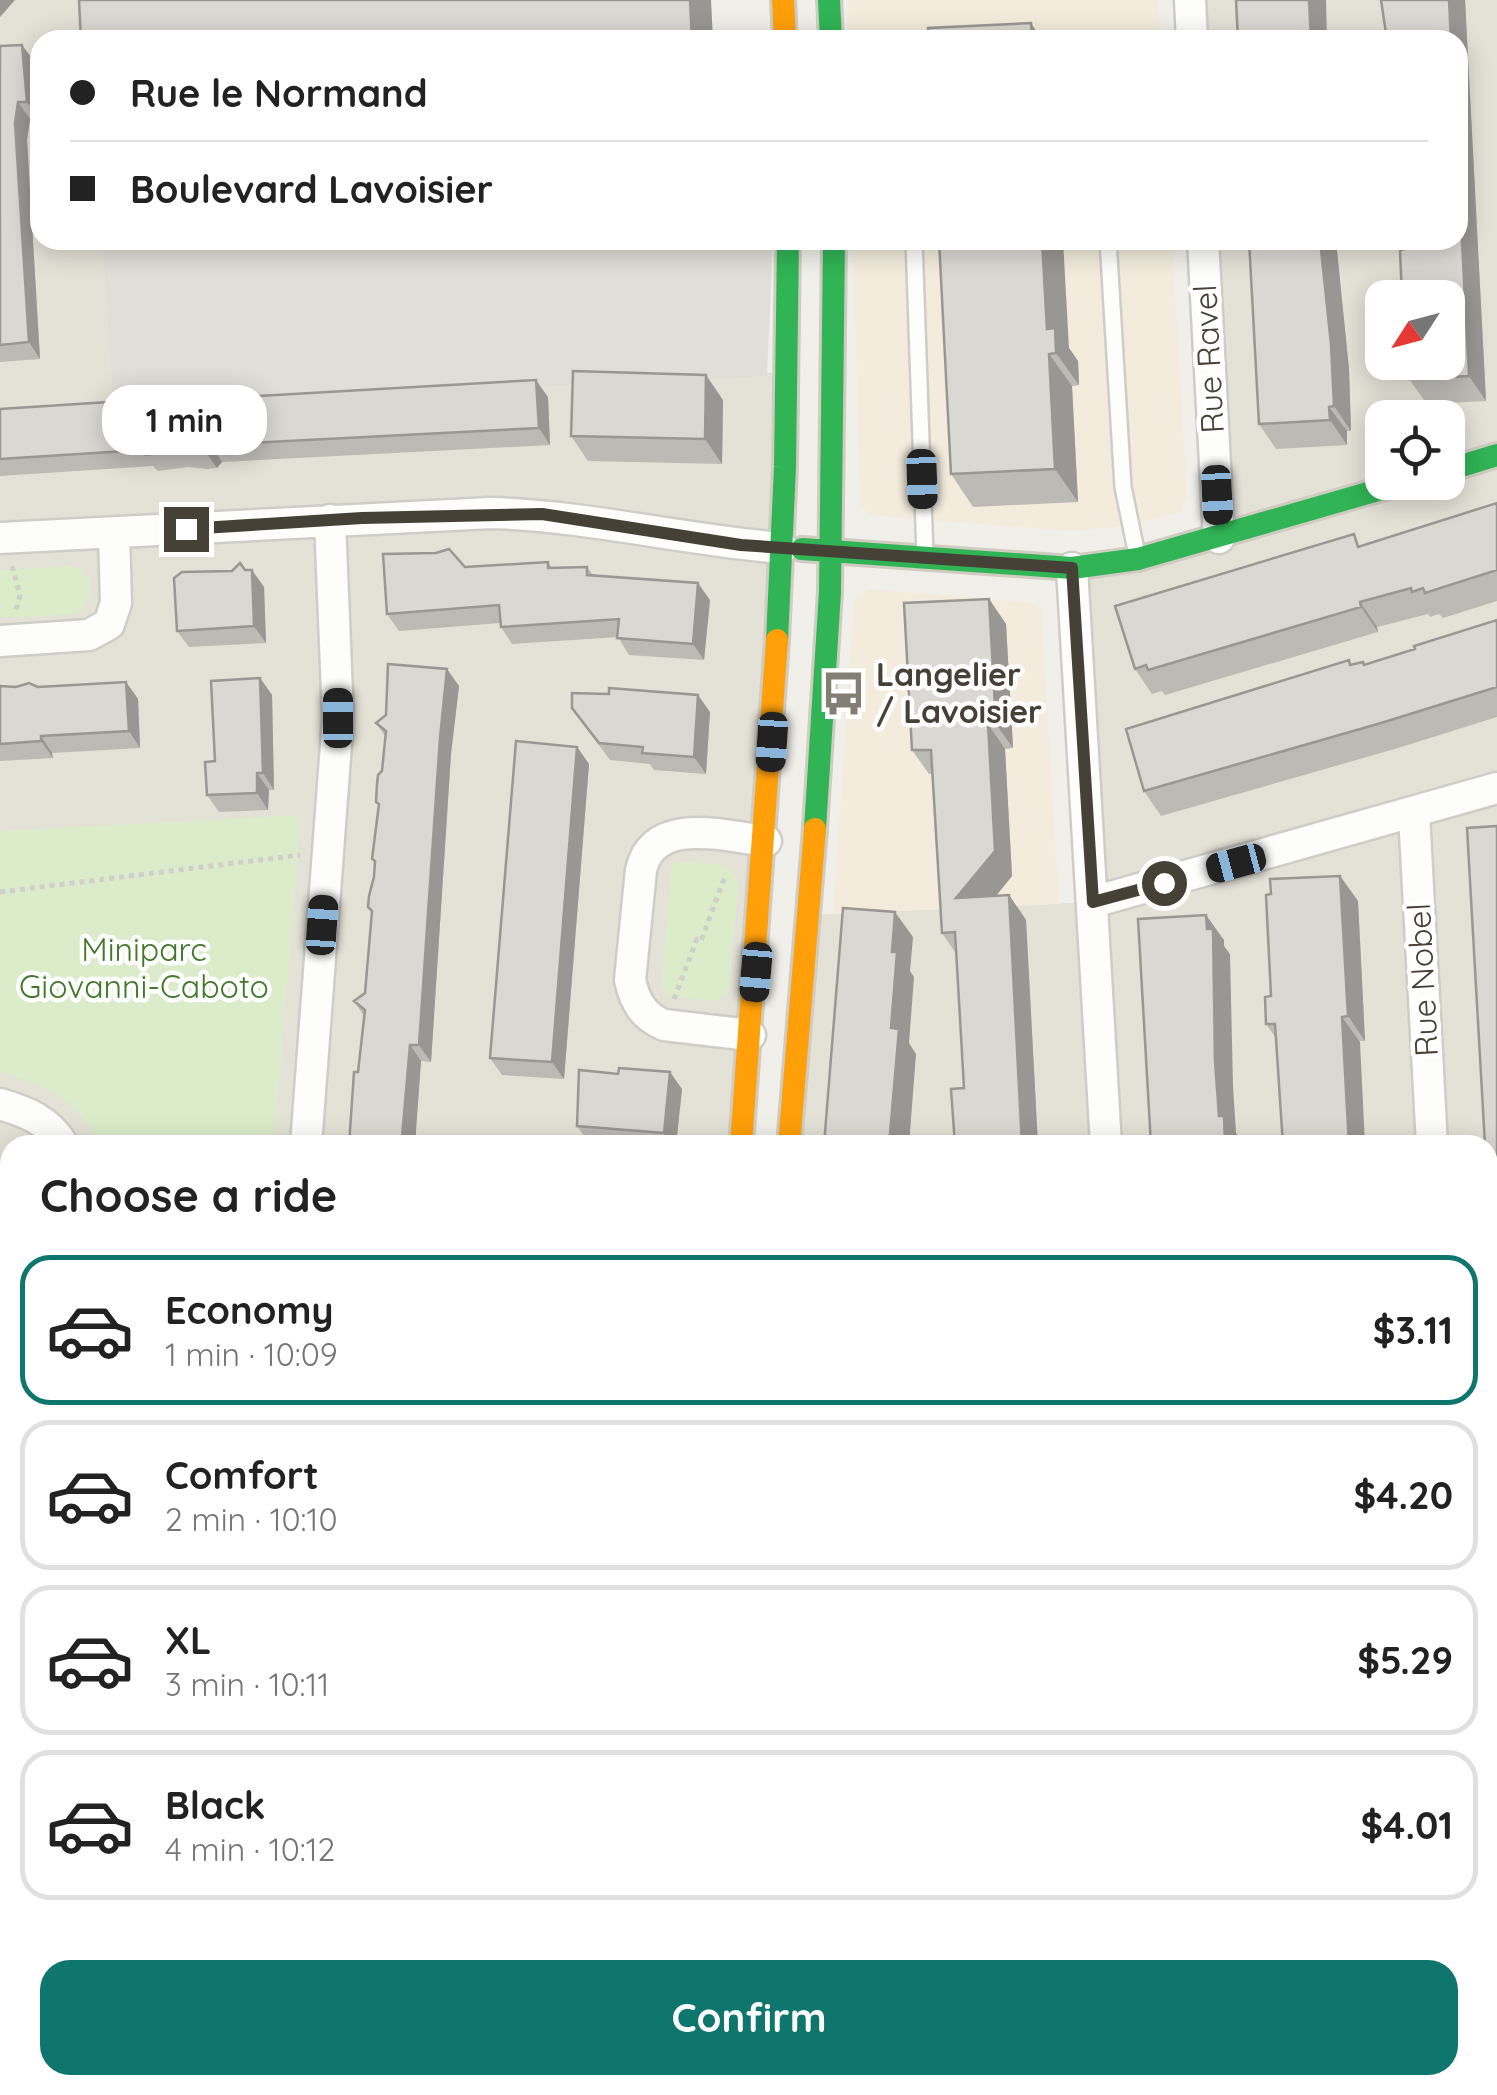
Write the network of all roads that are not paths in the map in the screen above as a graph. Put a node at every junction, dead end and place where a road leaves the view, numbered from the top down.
1 (783, 0) edge
2 (829, 0) edge
3 (1190, 0) edge
4 (784, 30) edge
5 (830, 30) edge
6 (1192, 30) edge
7 (788, 250) edge
8 (834, 250) edge
9 (914, 250) edge
10 (1109, 250) edge
11 (1204, 250) edge
12 (1497, 456) edge
13 (1465, 465) edge
14 (1365, 494) edge
15 (330, 520) junction
16 (114, 534) junction
17 (2, 538) edge
18 (1220, 538) junction
19 (782, 548) junction
20 (832, 552) junction
21 (925, 559) junction
22 (1138, 559) junction
23 (1072, 568) junction
24 (4, 640) edge
25 (1497, 788) edge
26 (1414, 814) junction
27 (766, 841) junction
28 (1093, 902) junction
29 (750, 1035) junction
30 (0, 1104) edge
31 (57, 1135) edge
32 (307, 1135) edge
33 (743, 1135) edge
34 (790, 1135) edge
35 (1105, 1135) edge
36 (1431, 1135) edge

1 - 4 main road
2 - 5 main road
3 - 6 street
7 - 19 main road
8 - 20 main road
9 - 21 lane
10 - 22 lane
11 - 18 street, Rue Ravel
12 - 13 main road
14 - 18 main road
15 - 16 street
15 - 19 street
15 - 32 street
16 - 17 street
16 - 24 street
18 - 22 main road
19 - 20 main road
19 - 27 main road
20 - 21 main road
20 - 34 main road
21 - 23 main road
22 - 23 main road
23 - 28 street
25 - 26 street
26 - 28 street
26 - 36 street, Rue Nobel
27 - 29 main road
27 - 29 street
28 - 35 street
29 - 33 main road
30 - 31 street

